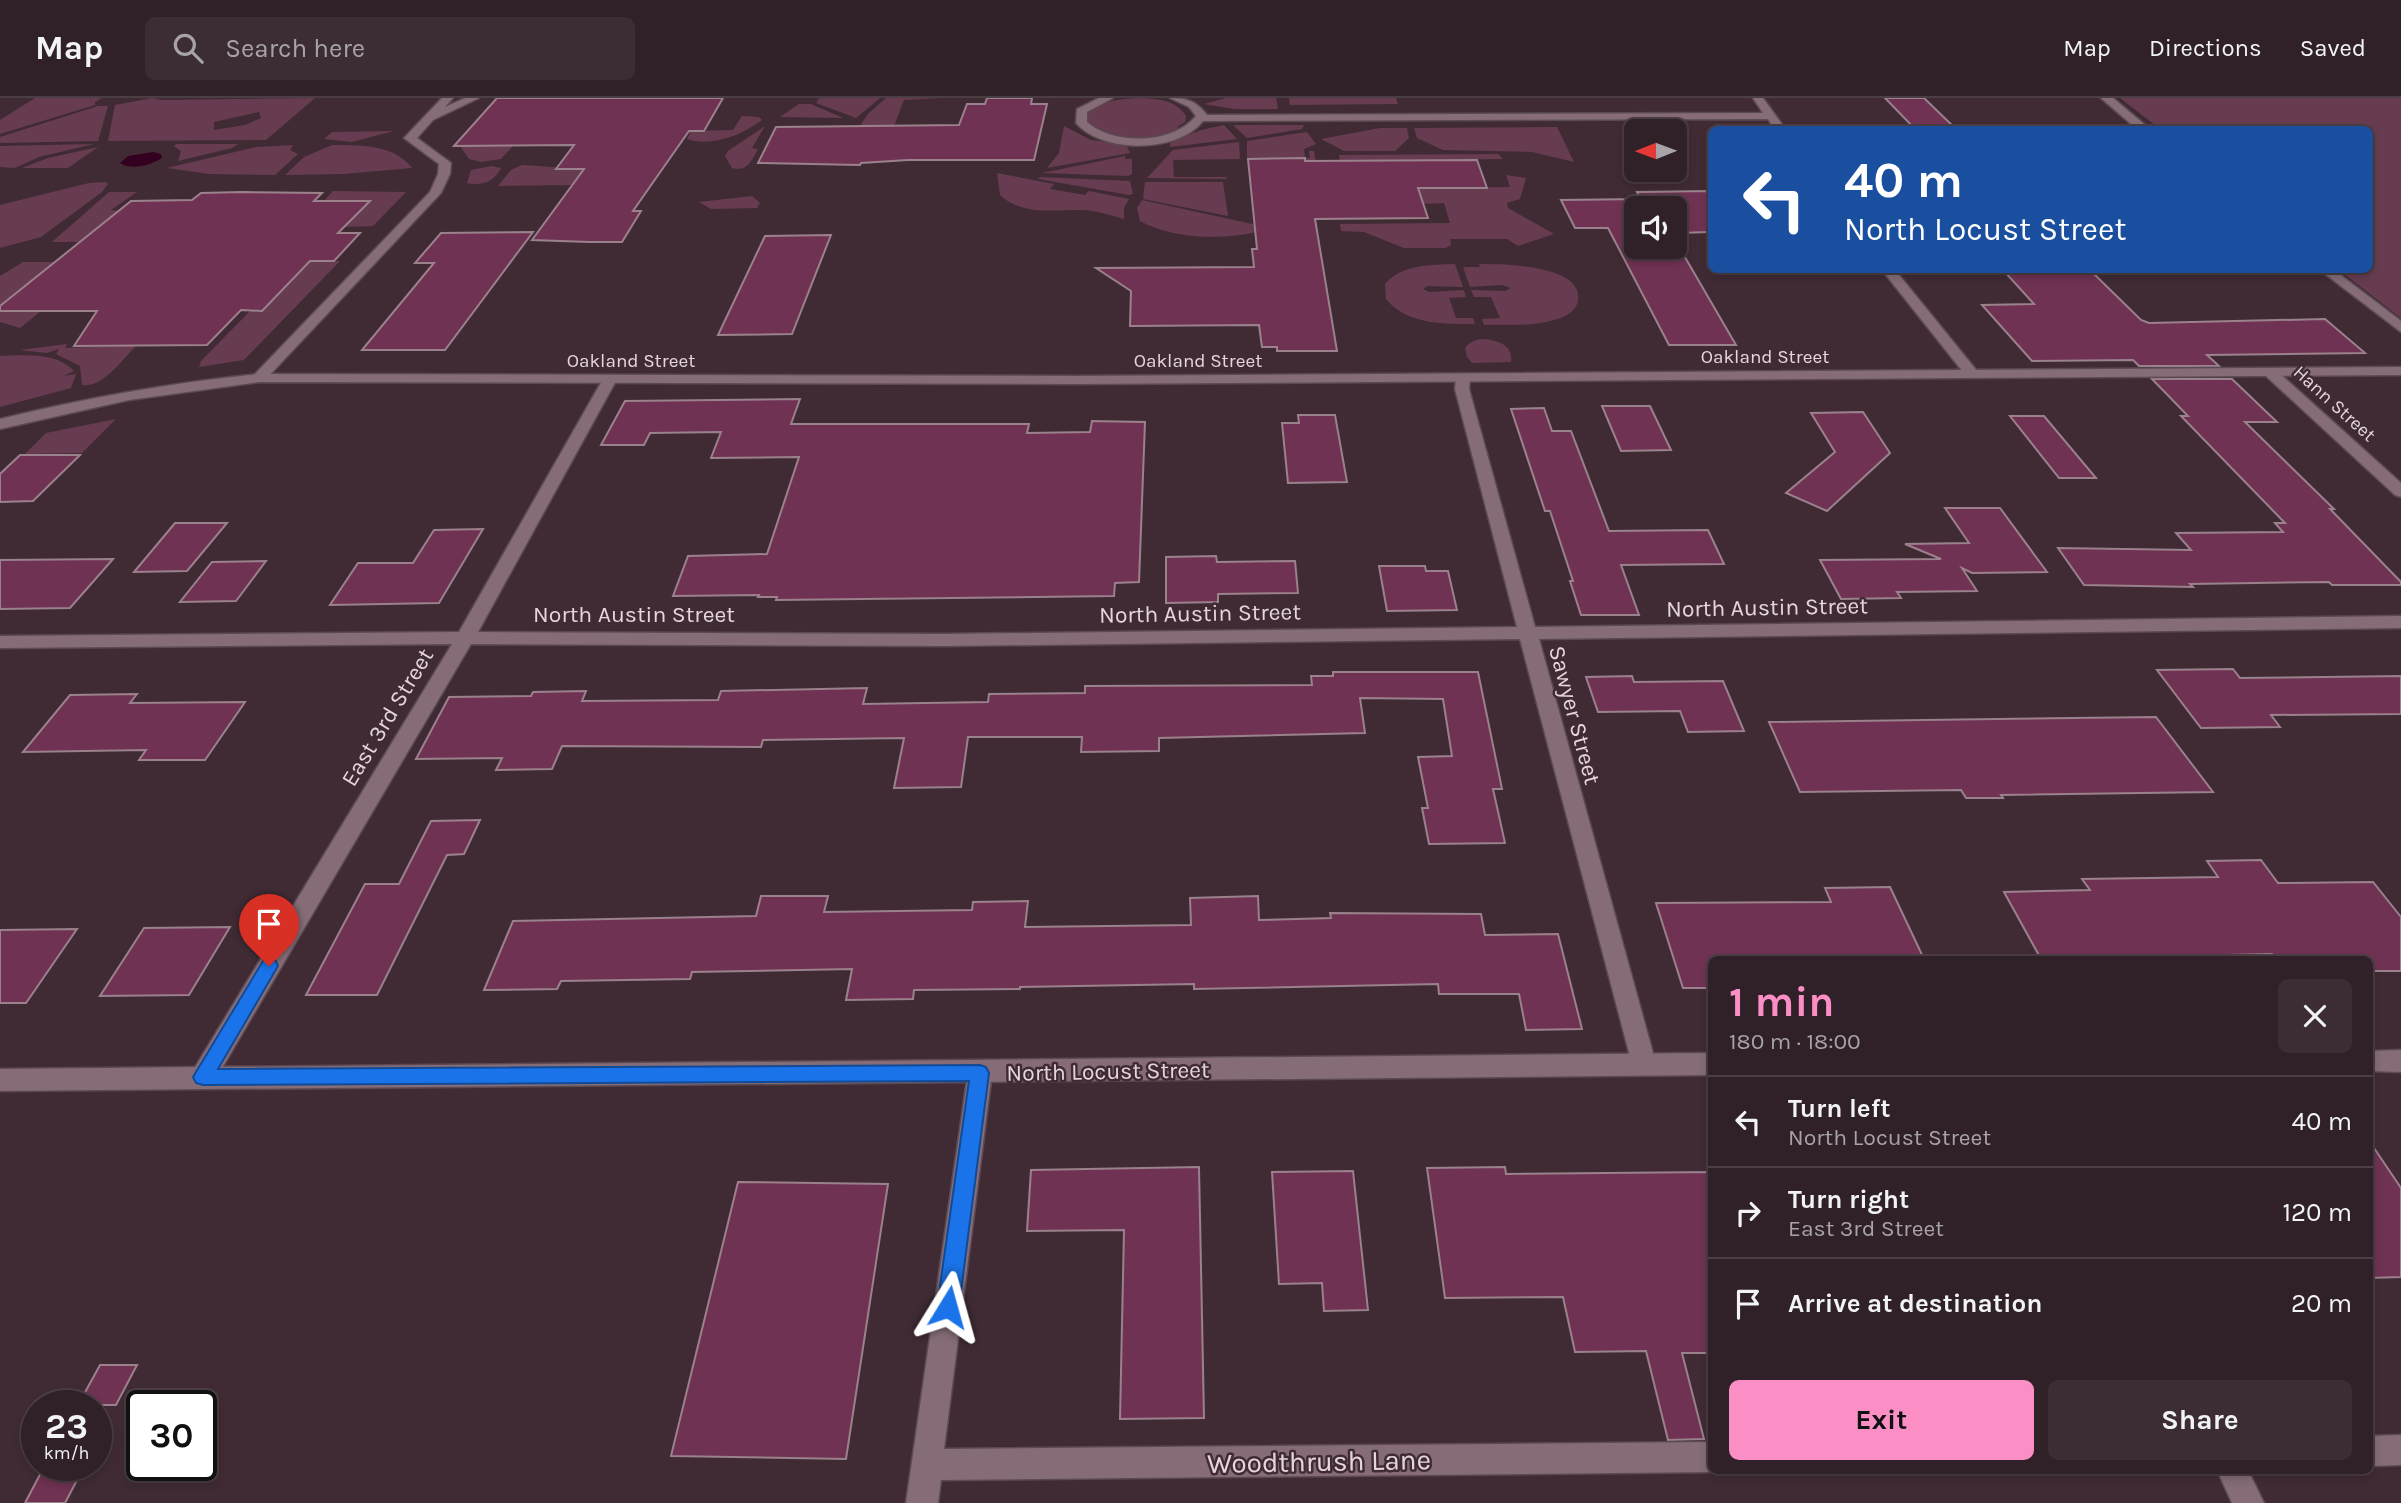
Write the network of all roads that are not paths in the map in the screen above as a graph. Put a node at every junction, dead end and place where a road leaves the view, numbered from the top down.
1 (448, 98) edge
2 (474, 98) edge
3 (1108, 98) edge
4 (1175, 98) edge
5 (1758, 98) edge
6 (2106, 98) edge
7 (1771, 116) junction
8 (1201, 118) junction
9 (428, 119) junction
10 (1779, 126) edge
11 (2141, 126) edge
12 (1890, 273) edge
13 (2330, 273) edge
14 (2401, 328) edge
15 (2401, 371) edge
16 (2272, 373) junction
17 (1972, 374) junction
18 (259, 378) junction
19 (1463, 378) junction
20 (610, 380) junction
21 (0, 424) edge
22 (2401, 492) edge
23 (2401, 622) edge
24 (1527, 634) junction
25 (465, 639) junction
26 (0, 642) edge
27 (2373, 1061) edge
28 (2401, 1061) edge
29 (1708, 1064) edge
30 (1644, 1065) junction
31 (980, 1073) junction
32 (203, 1077) junction
33 (0, 1080) edge
34 (2401, 1450) edge
35 (2373, 1451) edge
36 (1708, 1457) edge
37 (927, 1465) junction
38 (2234, 1474) edge
39 (922, 1503) edge
40 (2248, 1503) edge

1 - 9 street
2 - 9 street
3 - 8 street
4 - 8 street
5 - 7 street
6 - 11 street
7 - 8 street
7 - 10 street
9 - 18 street
12 - 17 street
13 - 14 street
15 - 16 street, Oakland Street
16 - 17 street, Oakland Street
16 - 22 street, Hann Street
17 - 19 street, Oakland Street
18 - 20 street, Oakland Street
18 - 21 street, Oakland Street
19 - 20 street, Oakland Street
19 - 24 street, Sawyer Street
20 - 25 street, East 3rd Street
23 - 24 street, North Austin Street
24 - 25 street, North Austin Street
24 - 30 street, Sawyer Street
25 - 26 street, North Austin Street
25 - 32 street, East 3rd Street
27 - 28 street
29 - 30 street, North Locust Street
30 - 31 street, North Locust Street
31 - 32 street, North Locust Street
31 - 37 street
32 - 33 street, North Locust Street
34 - 35 street
36 - 37 street, Woodthrush Lane
37 - 39 street
38 - 40 street

